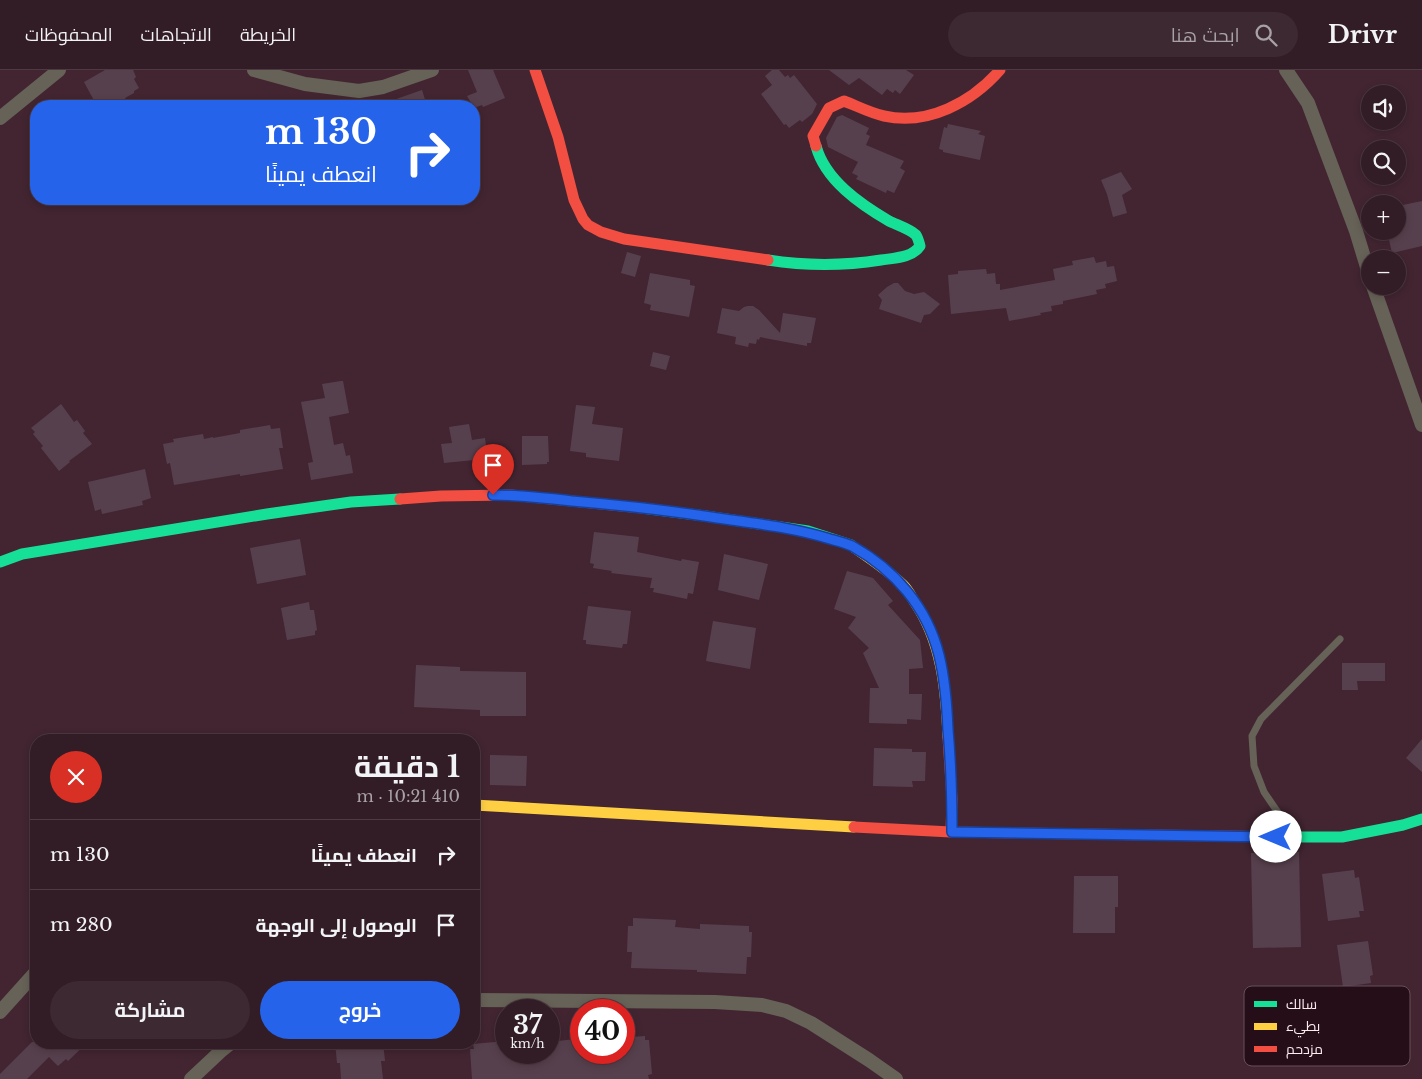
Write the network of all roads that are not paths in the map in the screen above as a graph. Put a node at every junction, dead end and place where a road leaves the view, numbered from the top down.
1 (59, 70) edge
2 (254, 70) edge
3 (432, 70) edge
4 (535, 70) edge
5 (1000, 70) edge
6 (1286, 70) edge
7 (0, 118) edge
8 (1362, 250) edge
9 (1376, 295) edge
10 (1422, 425) edge
11 (0, 562) edge
12 (1340, 639) dead end
13 (480, 805) edge
14 (1422, 819) edge
15 (952, 832) junction
16 (1295, 837) junction
17 (30, 979) edge
18 (480, 1000) edge
19 (0, 1012) edge
20 (223, 1049) edge
21 (191, 1079) edge
22 (896, 1079) edge

1 - 7 street
2 - 3 street
4 - 5 street
6 - 8 street
9 - 10 street
11 - 15 street
12 - 16 lane
13 - 15 street
14 - 16 street
15 - 16 street
17 - 19 street
18 - 22 street
20 - 21 street

